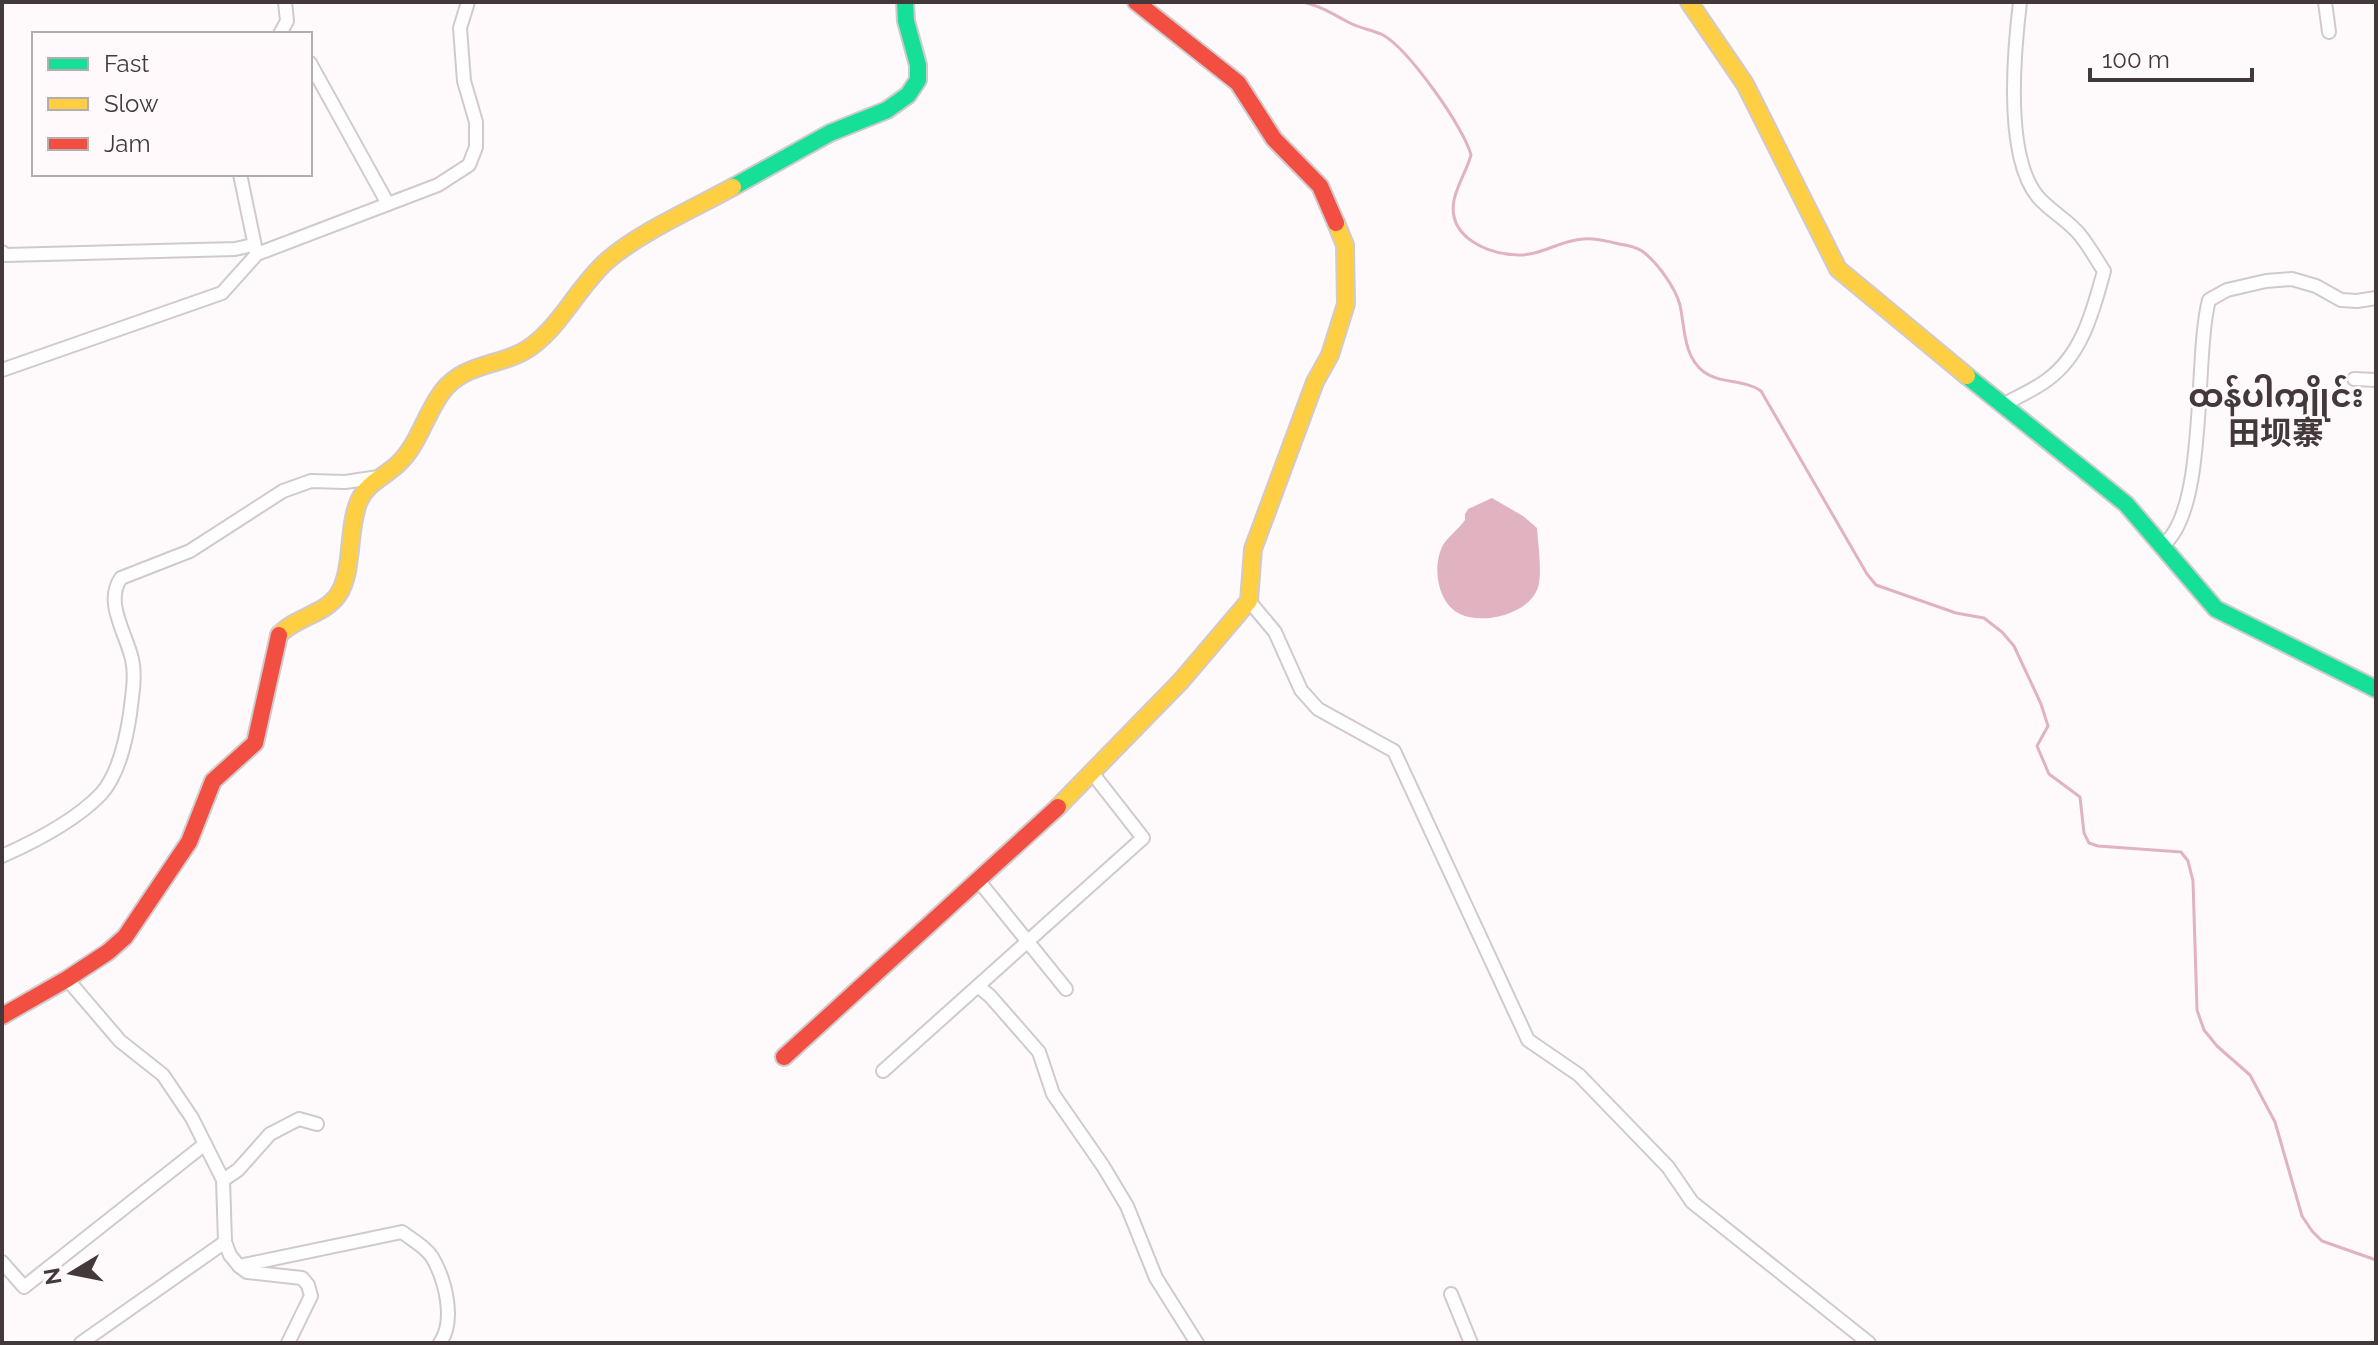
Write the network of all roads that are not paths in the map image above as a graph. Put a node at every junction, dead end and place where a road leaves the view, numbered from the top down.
1 (285, 2) edge
2 (468, 2) edge
3 (905, 2) edge
4 (1136, 2) edge
5 (1689, 2) edge
6 (2020, 2) edge
7 (2325, 2) edge
8 (287, 21) junction
9 (281, 32) edge
10 (293, 32) edge
11 (2329, 32) dead end
12 (312, 67) edge
13 (240, 176) edge
14 (388, 204) junction
15 (255, 249) junction
16 (2, 252) edge
17 (2376, 298) edge
18 (2, 370) edge
19 (2354, 379) dead end
20 (2376, 380) edge
21 (2003, 405) junction
22 (379, 477) junction
23 (2163, 545) junction
24 (1249, 601) junction
25 (2376, 689) edge
26 (1093, 774) junction
27 (2, 856) edge
28 (978, 880) junction
29 (1027, 940) junction
30 (67, 979) junction
31 (979, 987) junction
32 (1066, 989) dead end
33 (2, 1016) edge
34 (784, 1057) dead end
35 (883, 1071) dead end
36 (317, 1124) dead end
37 (205, 1144) junction
38 (223, 1180) junction
39 (225, 1242) junction
40 (2, 1262) edge
41 (239, 1266) junction
42 (1451, 1294) dead end
43 (81, 1343) edge
44 (288, 1343) edge
45 (440, 1343) edge
46 (1197, 1343) edge
47 (1471, 1343) edge
48 (1869, 1343) edge

1 - 8 street
2 - 14 street
3 - 22 street
4 - 24 street
5 - 21 street
6 - 21 street
7 - 11 street
8 - 9 street
8 - 10 street
12 - 14 street
13 - 15 street
14 - 15 street
15 - 16 street
15 - 18 street
17 - 23 street
19 - 20 street
21 - 23 street
22 - 27 street
22 - 30 street
23 - 25 street
24 - 26 street
24 - 48 street
26 - 28 street
26 - 29 street
28 - 29 street
28 - 34 street
29 - 31 street
29 - 32 street
30 - 33 street
30 - 37 street
31 - 35 street
31 - 46 street
36 - 38 street
37 - 38 street
37 - 40 street
38 - 39 street
39 - 41 street
39 - 43 street
41 - 44 street
41 - 45 street
42 - 47 street

